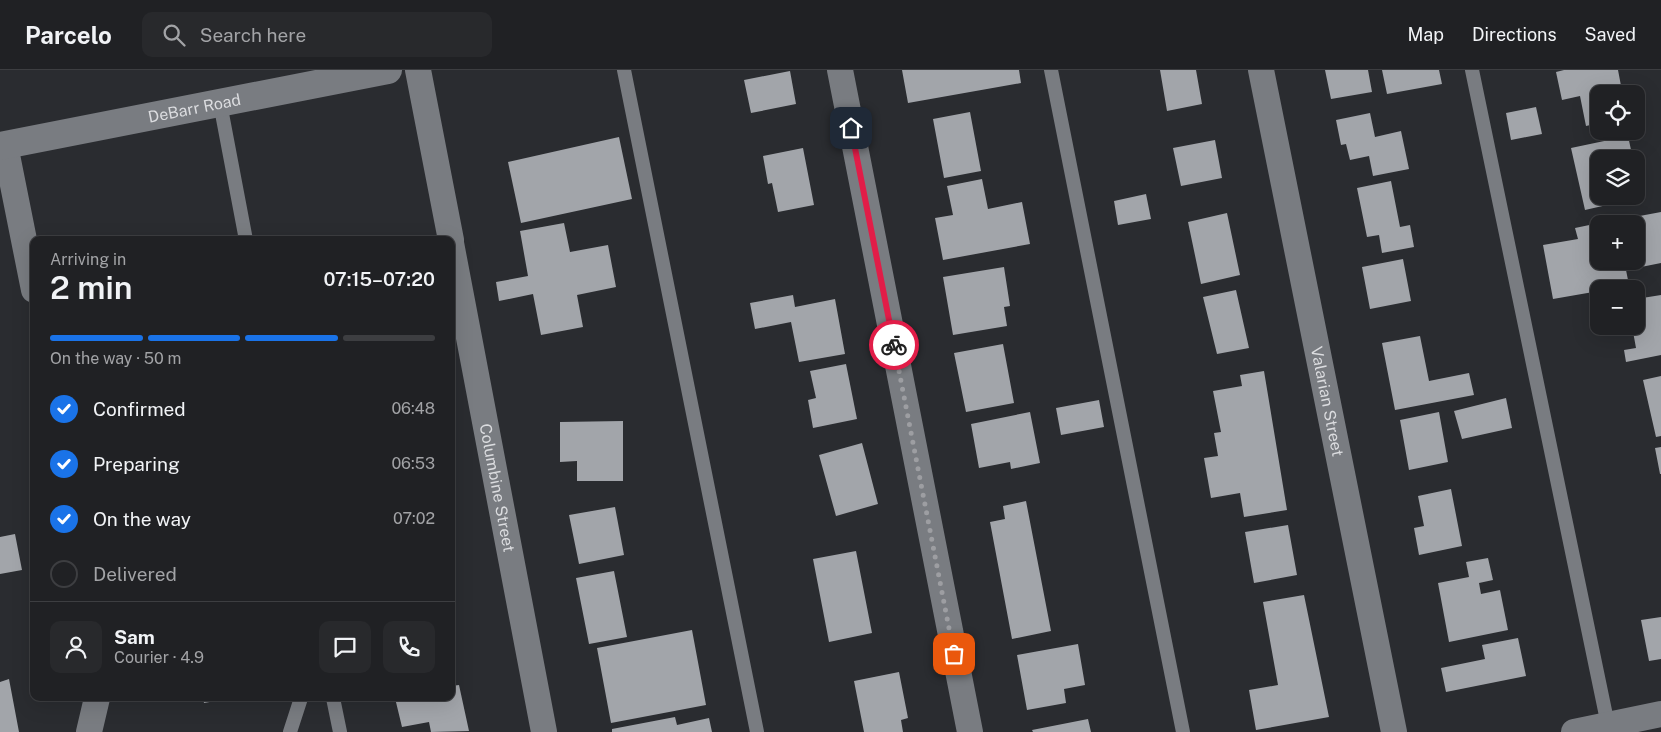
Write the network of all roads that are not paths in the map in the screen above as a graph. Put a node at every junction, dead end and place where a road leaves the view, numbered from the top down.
1 (388, 70) edge
2 (418, 70) edge
3 (624, 70) edge
4 (840, 70) edge
5 (1051, 70) edge
6 (1261, 70) edge
7 (1472, 70) edge
8 (220, 103) junction
9 (3, 145) edge
10 (245, 236) edge
11 (450, 236) edge
12 (455, 262) edge
13 (30, 271) edge
14 (97, 701) edge
15 (300, 701) edge
16 (334, 701) edge
17 (1661, 714) edge
18 (1609, 728) edge
19 (89, 732) edge
20 (290, 732) edge
21 (340, 732) edge
22 (544, 732) edge
23 (757, 732) edge
24 (970, 732) edge
25 (1183, 732) edge
26 (1394, 732) edge
27 (1574, 732) edge

1 - 8 main road, DeBarr Road
2 - 11 street, Columbine Street
3 - 23 lane
4 - 24 street
5 - 25 lane
6 - 26 street, Valarian Street
7 - 18 lane
8 - 9 main road, DeBarr Road
8 - 10 lane
9 - 13 street
12 - 22 street, Columbine Street
14 - 19 street
15 - 20 lane
16 - 21 lane
17 - 18 street
18 - 27 street

